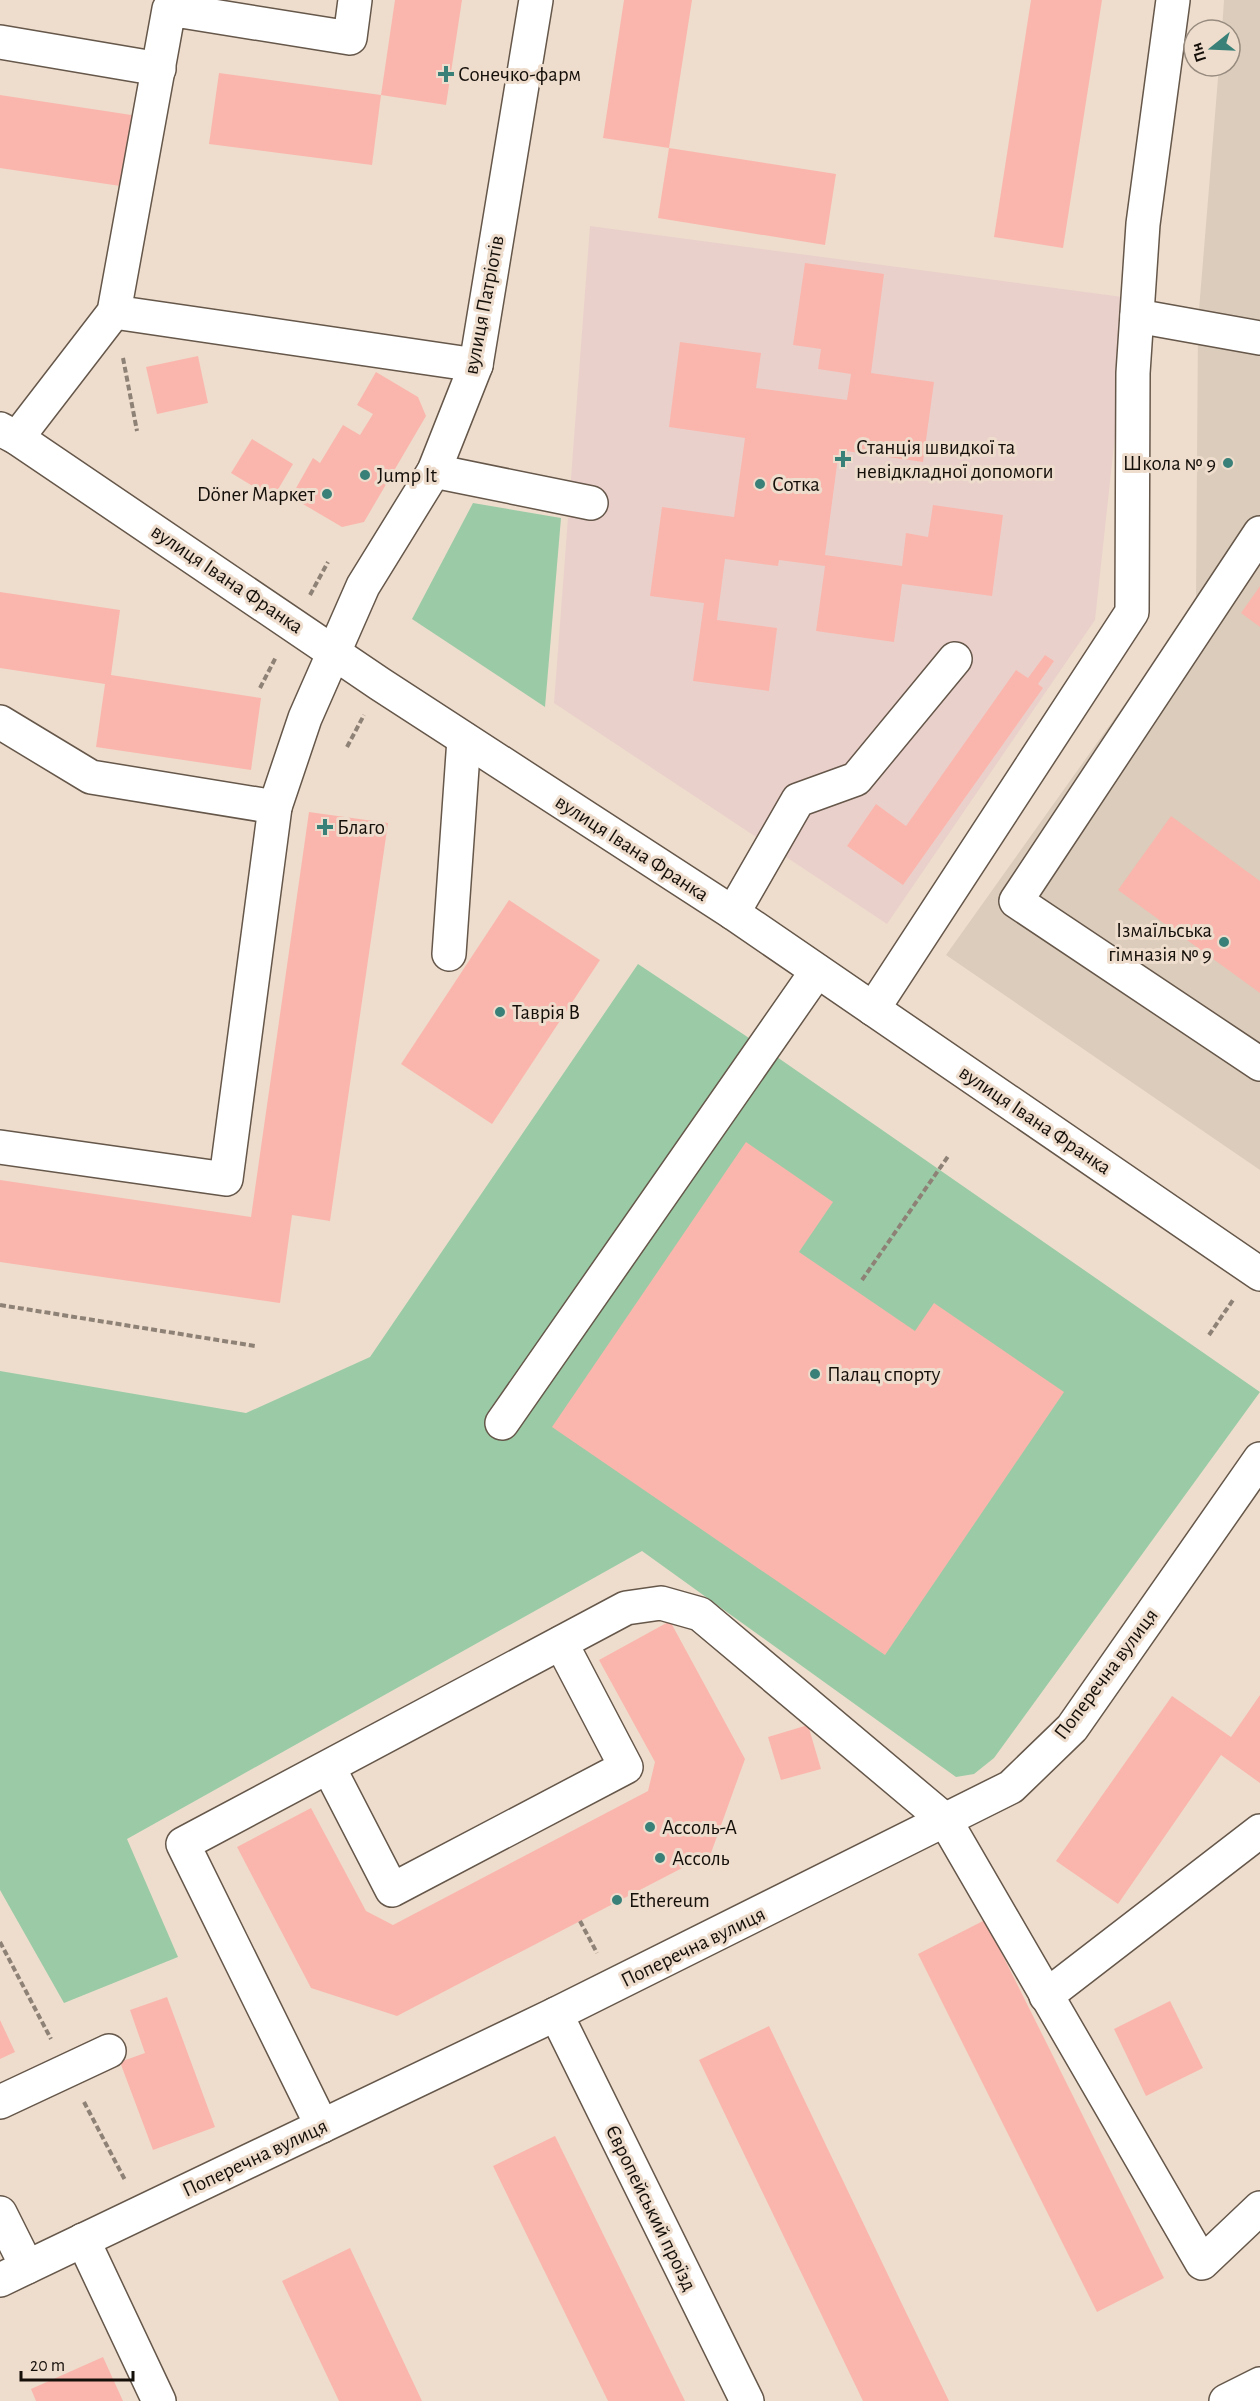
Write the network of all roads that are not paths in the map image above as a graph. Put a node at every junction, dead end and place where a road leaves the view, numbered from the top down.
1 (356, 0) edge
2 (536, 0) edge
3 (1173, 0) edge
4 (0, 42) edge
5 (159, 69) junction
6 (114, 312) junction
7 (1137, 316) junction
8 (1260, 338) edge
9 (476, 365) junction
10 (9, 433) edge
11 (434, 471) junction
12 (591, 503) dead end
13 (1260, 533) edge
14 (335, 652) junction
15 (956, 659) dead end
16 (0, 722) edge
17 (464, 739) junction
18 (275, 807) junction
19 (734, 913) junction
20 (449, 954) dead end
21 (817, 971) junction
22 (873, 1009) junction
23 (1260, 1064) edge
24 (0, 1147) edge
25 (1258, 1268) edge
26 (502, 1423) dead end
27 (1260, 1459) edge
28 (561, 1643) junction
29 (329, 1768) junction
30 (945, 1820) junction
31 (1260, 1831) edge
32 (1046, 1996) junction
33 (556, 2014) junction
34 (109, 2051) dead end
35 (0, 2102) edge
36 (322, 2126) junction
37 (1260, 2208) edge
38 (0, 2213) edge
39 (83, 2240) junction
40 (13, 2273) edge
41 (1260, 2384) edge
42 (159, 2401) edge
43 (747, 2401) edge
44 (1226, 2401) edge

1 - 5 street
2 - 9 street, вулиця Патріотів
3 - 7 street
4 - 5 street
5 - 6 street
6 - 9 street
6 - 10 street
7 - 8 street
7 - 22 street
9 - 11 street, вулиця Патріотів
10 - 14 street, вулиця Івана Франка
11 - 12 street
11 - 14 street, вулиця Патріотів
13 - 23 street
14 - 17 street, вулиця Івана Франка
14 - 18 street, вулиця Патріотів
15 - 19 street
16 - 18 street
17 - 19 street, вулиця Івана Франка
17 - 20 street
18 - 24 street, вулиця Патріотів
19 - 21 street, вулиця Івана Франка
21 - 22 street, вулиця Івана Франка
21 - 26 street
22 - 25 street, вулиця Івана Франка
27 - 30 street, Поперечна вулиця
28 - 29 street
28 - 29 street
28 - 30 street
29 - 36 street
30 - 32 street
30 - 33 street, Поперечна вулиця
31 - 32 street
32 - 37 street
33 - 36 street, Поперечна вулиця
33 - 43 street, Європейський проїзд
34 - 35 street
36 - 39 street, Поперечна вулиця
38 - 40 street
39 - 40 street, Поперечна вулиця
39 - 42 street
41 - 44 street

